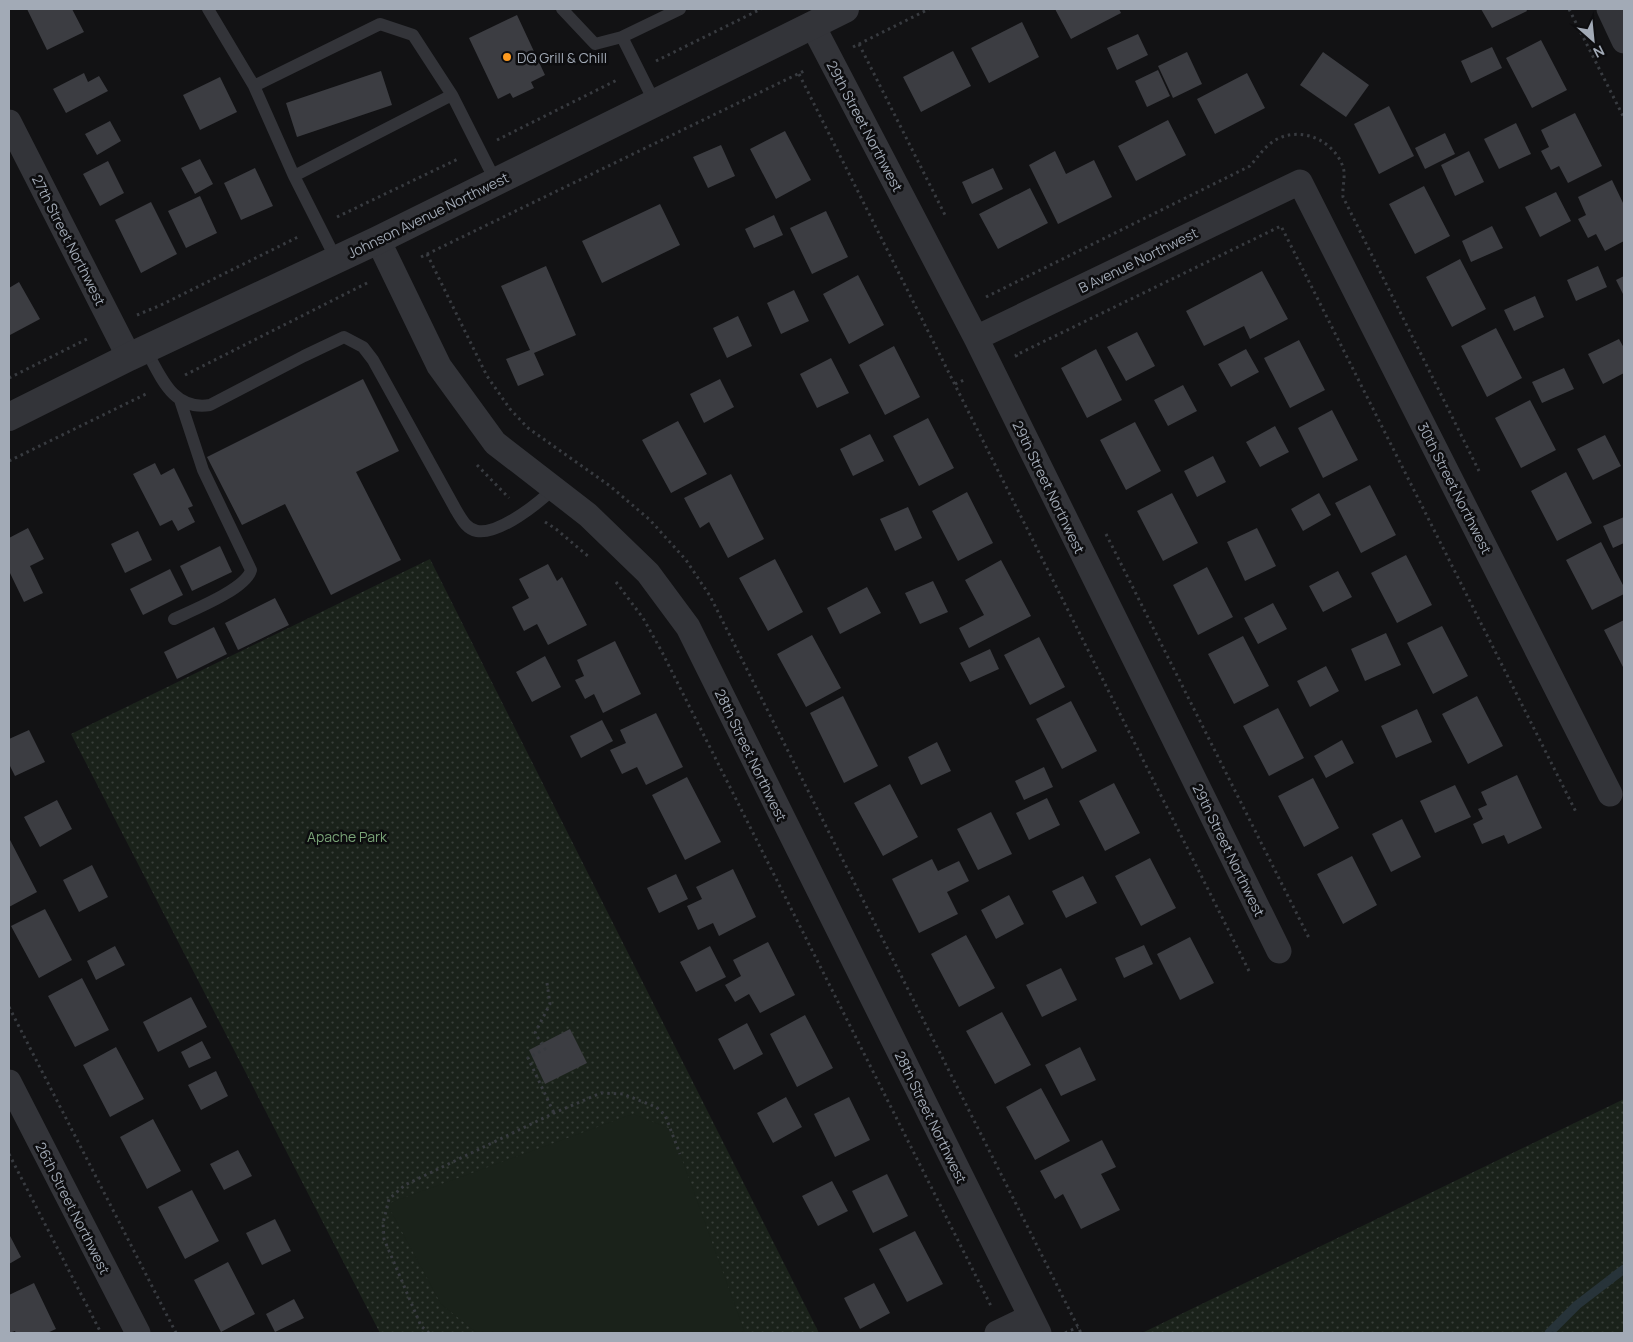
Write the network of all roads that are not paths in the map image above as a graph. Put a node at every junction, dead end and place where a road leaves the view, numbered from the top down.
1 (208, 9) edge
2 (562, 9) edge
3 (680, 9) edge
4 (845, 9) edge
5 (1608, 9) edge
6 (816, 19) edge
7 (622, 37) junction
8 (1624, 41) edge
9 (254, 86) junction
10 (452, 95) junction
11 (655, 103) junction
12 (9, 122) edge
13 (294, 176) junction
14 (496, 182) junction
15 (1300, 182) joint
16 (378, 240) junction
17 (336, 259) junction
18 (976, 338) junction
19 (137, 353) junction
20 (180, 400) junction
21 (9, 417) edge
22 (554, 488) junction
23 (174, 619) dead end
24 (1610, 794) dead end
25 (1279, 951) dead end
26 (9, 1082) edge
27 (1035, 1325) edge
28 (1000, 1332) edge
29 (138, 1333) edge

1 - 9 lane
2 - 7 lane
3 - 7 lane
4 - 6 street, Johnson Avenue Northwest
5 - 8 street
6 - 11 street, Johnson Avenue Northwest
6 - 18 street, 29th Street Northwest
7 - 11 lane
9 - 10 lane
9 - 13 lane
10 - 13 lane
10 - 14 lane
11 - 14 street, Johnson Avenue Northwest
12 - 19 street, 27th Street Northwest
13 - 17 lane
14 - 16 street, Johnson Avenue Northwest
15 - 18 street, B Avenue Northwest
15 - 24 street, 30th Street Northwest
16 - 17 street, Johnson Avenue Northwest
16 - 22 street, 28th Street Northwest
17 - 19 street, Johnson Avenue Northwest
18 - 25 street, 29th Street Northwest
19 - 20 lane
19 - 21 street, Johnson Avenue Northwest
20 - 22 lane
20 - 23 lane
22 - 27 street, 28th Street Northwest
26 - 29 street, 26th Street Northwest
27 - 28 street

